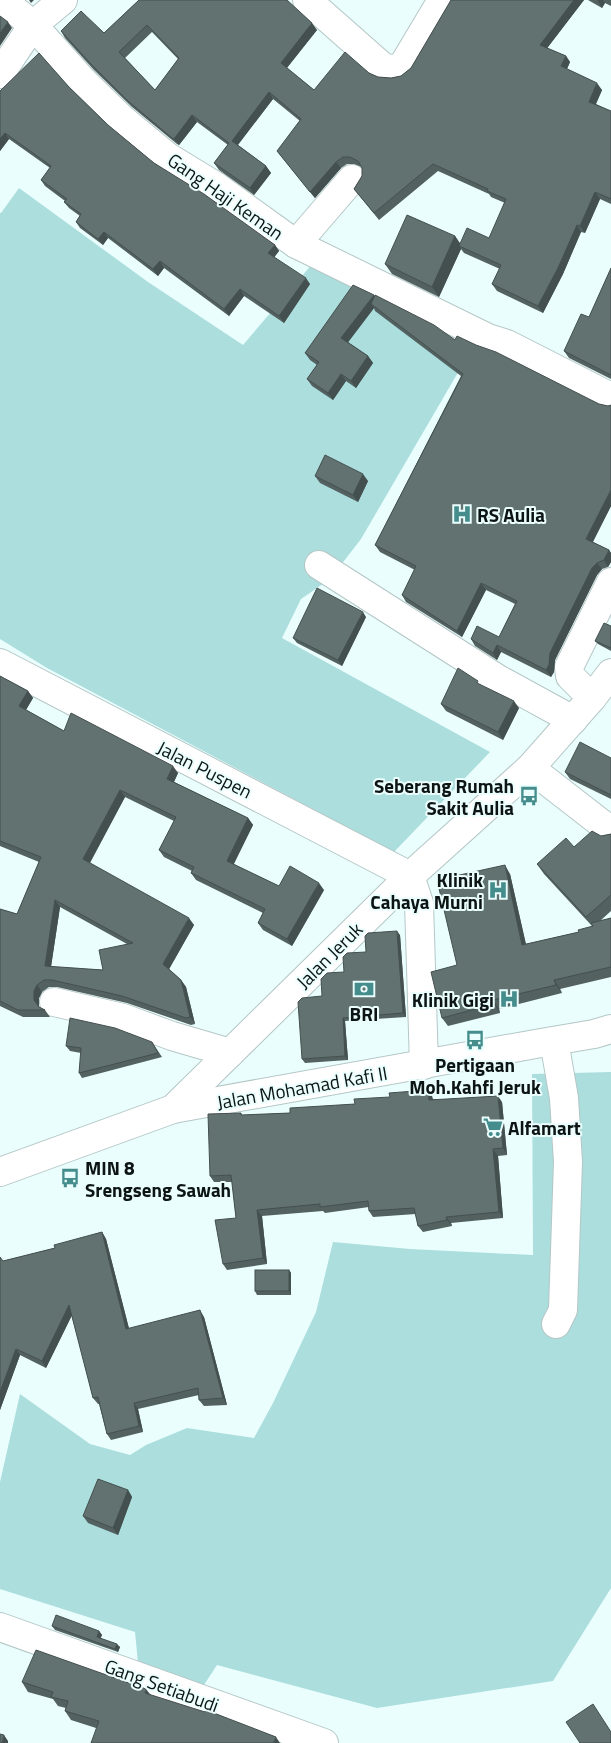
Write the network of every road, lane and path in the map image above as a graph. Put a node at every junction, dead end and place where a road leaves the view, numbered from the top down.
1 (2, 0) edge
2 (63, 0) edge
3 (307, 0) edge
4 (442, 0) edge
5 (33, 25) junction
6 (0, 74) edge
7 (352, 179) dead end
8 (296, 244) junction
9 (611, 397) edge
10 (319, 565) dead end
11 (611, 582) edge
12 (0, 663) edge
13 (611, 673) edge
14 (592, 698) junction
15 (572, 720) junction
16 (530, 768) junction
17 (611, 831) edge
18 (410, 876) junction
19 (54, 1002) dead end
20 (611, 1029) edge
21 (554, 1041) junction
22 (230, 1053) junction
23 (424, 1065) junction
24 (173, 1109) junction
25 (0, 1172) edge
26 (556, 1324) dead end
27 (0, 1627) edge
28 (324, 1743) edge

1 - 5 street, Gang Haji Keman
2 - 5 street
3 - 4 street
5 - 6 street
5 - 8 street, Gang Haji Keman
7 - 8 street
8 - 9 street, Gang Haji Keman
10 - 15 street
11 - 14 street
12 - 18 street, Jalan Puspen
13 - 14 street, Jalan Jeruk
14 - 15 street, Jalan Jeruk
15 - 16 street, Jalan Jeruk
16 - 17 street
16 - 18 street, Jalan Jeruk
18 - 22 street, Jalan Jeruk
18 - 23 street
19 - 22 street
20 - 21 street, Jalan Mohamad Kafi II
21 - 23 street, Jalan Mohamad Kafi II
21 - 26 street
22 - 24 street, Jalan Jeruk
23 - 24 street, Jalan Mohamad Kafi II
24 - 25 street, Jalan Mohamad Kafi II
27 - 28 street, Gang Setiabudi

